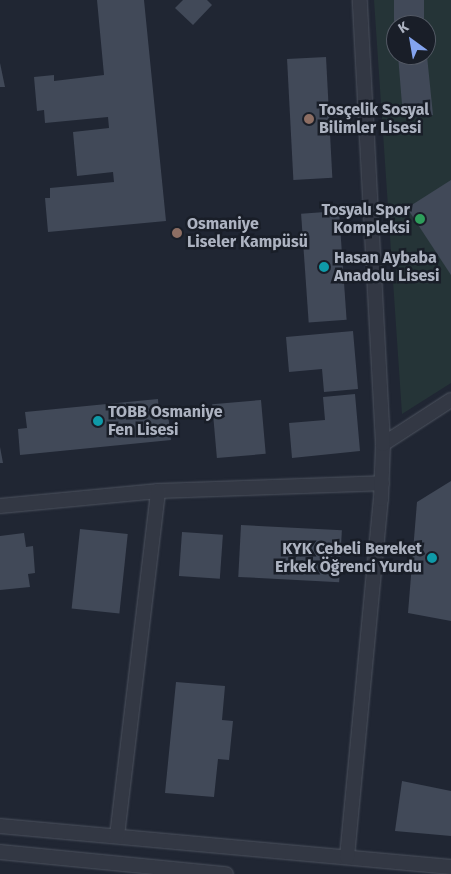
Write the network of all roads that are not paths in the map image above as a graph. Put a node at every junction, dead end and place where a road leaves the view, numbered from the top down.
1 (360, 0) edge
2 (451, 400) edge
3 (383, 444) junction
4 (382, 482) junction
5 (158, 492) junction
6 (0, 506) edge
7 (0, 826) edge
8 (117, 836) junction
9 (0, 852) edge
10 (347, 857) junction
11 (451, 867) edge
12 (226, 874) edge

1 - 3 street
2 - 3 street
3 - 4 street
4 - 5 street
4 - 10 street
5 - 6 street
5 - 8 street
7 - 8 street
8 - 10 street
9 - 12 street
10 - 11 street

